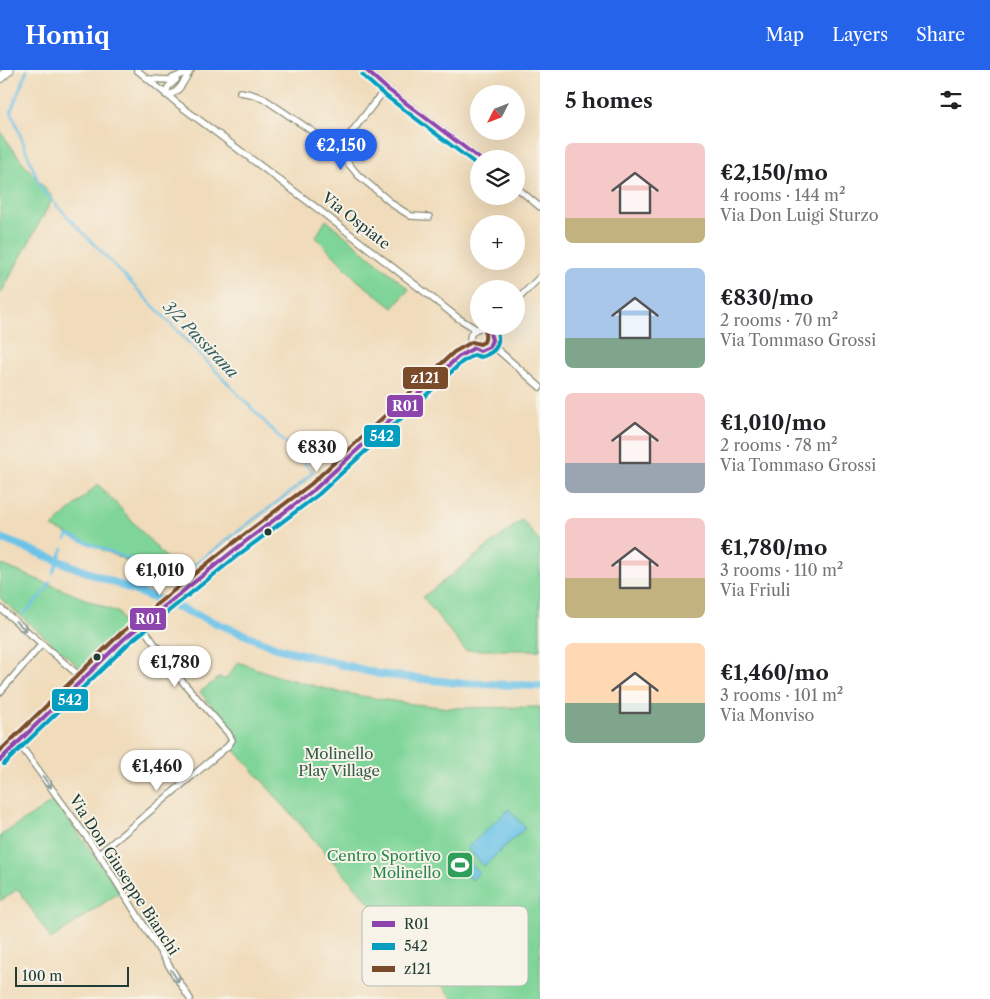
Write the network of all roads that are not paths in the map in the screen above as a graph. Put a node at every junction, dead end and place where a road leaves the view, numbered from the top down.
1 (9, 70) edge
2 (137, 70) edge
3 (190, 70) edge
4 (366, 70) edge
5 (179, 77) junction
6 (0, 78) edge
7 (147, 79) junction
8 (386, 88) junction
9 (240, 92) dead end
10 (166, 95) junction
11 (340, 147) junction
12 (470, 151) edge
13 (525, 195) edge
14 (540, 208) edge
15 (429, 217) dead end
16 (540, 277) edge
17 (525, 292) edge
18 (470, 327) edge
19 (471, 335) edge
20 (490, 335) edge
21 (470, 342) junction
22 (491, 344) junction
23 (474, 348) junction
24 (458, 357) junction
25 (540, 388) edge
26 (0, 608) edge
27 (141, 626) junction
28 (42, 644) junction
29 (82, 678) junction
30 (0, 692) edge
31 (18, 742) junction
32 (0, 760) edge
33 (99, 854) junction
34 (190, 999) edge

1 - 6 street
2 - 7 street, Via Ospiate
3 - 5 street
3 - 10 street
4 - 8 street
5 - 7 street
5 - 10 street
7 - 10 street, Via Ospiate
8 - 11 street
8 - 12 street
9 - 11 street
10 - 18 street, Via Ospiate
11 - 15 street
13 - 14 street
16 - 17 street
19 - 21 street
20 - 22 street
21 - 23 street
21 - 24 street
22 - 23 street
22 - 25 street
23 - 24 street
24 - 27 street
26 -> 28 street
27 - 29 street
27 - 33 street
28 - 29 street
28 - 30 street
29 - 31 street
31 - 32 street
31 -> 33 street, Via Don Giuseppe Bianchi
33 -> 34 street, Via Don Giuseppe Bianchi

